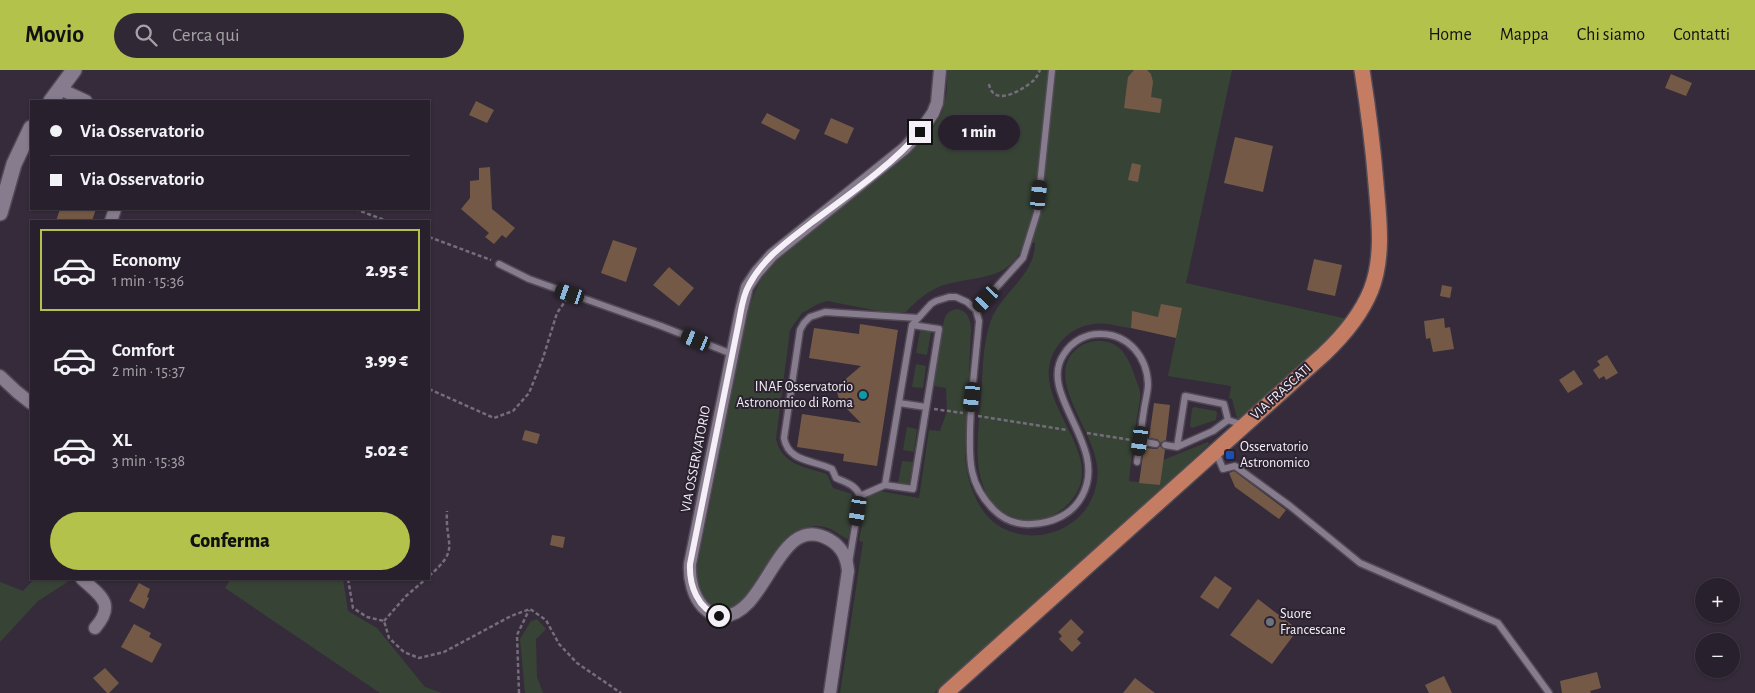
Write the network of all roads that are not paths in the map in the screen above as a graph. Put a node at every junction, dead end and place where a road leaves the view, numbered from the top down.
1 (74, 70) edge
2 (940, 70) edge
3 (1052, 70) edge
4 (1362, 70) edge
5 (60, 89) junction
6 (52, 100) edge
7 (84, 100) edge
8 (30, 130) edge
9 (0, 213) edge
10 (499, 264) road end
11 (976, 310) junction
12 (918, 318) junction
13 (912, 325) junction
14 (732, 354) junction
15 (0, 376) edge
16 (30, 402) edge
17 (899, 403) junction
18 (926, 408) junction
19 (1228, 420) junction
20 (1244, 425) junction
21 (1140, 441) junction
22 (1156, 444) dead end
23 (1165, 445) dead end
24 (1177, 447) junction
25 (1215, 451) junction
26 (1137, 462) dead end
27 (885, 484) junction
28 (860, 496) junction
29 (848, 571) junction
30 (83, 580) edge
31 (95, 628) dead end
32 (830, 693) edge
33 (946, 693) edge
34 (1549, 693) edge

1 - 5 street
2 - 14 street, VIA OSSERVATORIO
3 - 11 lane
4 - 20 main road, VIA FRASCATI
5 - 6 street
5 - 7 street
8 - 9 street
10 - 14 lane
11 - 12 lane
11 - 21 lane
12 - 13 lane
12 - 28 lane
13 - 17 lane
13 - 18 lane
14 - 29 street, VIA OSSERVATORIO
15 - 16 street
17 - 18 lane
17 - 27 lane
18 - 27 lane
19 - 20 lane
19 - 24 lane
19 - 24 lane
20 - 25 main road, VIA FRASCATI
21 - 22 lane
21 - 26 lane
23 - 24 lane
25 - 33 main road, VIA FRASCATI
25 - 34 lane
27 - 28 lane
28 - 29 lane
29 - 32 street, VIA OSSERVATORIO
30 - 31 street

